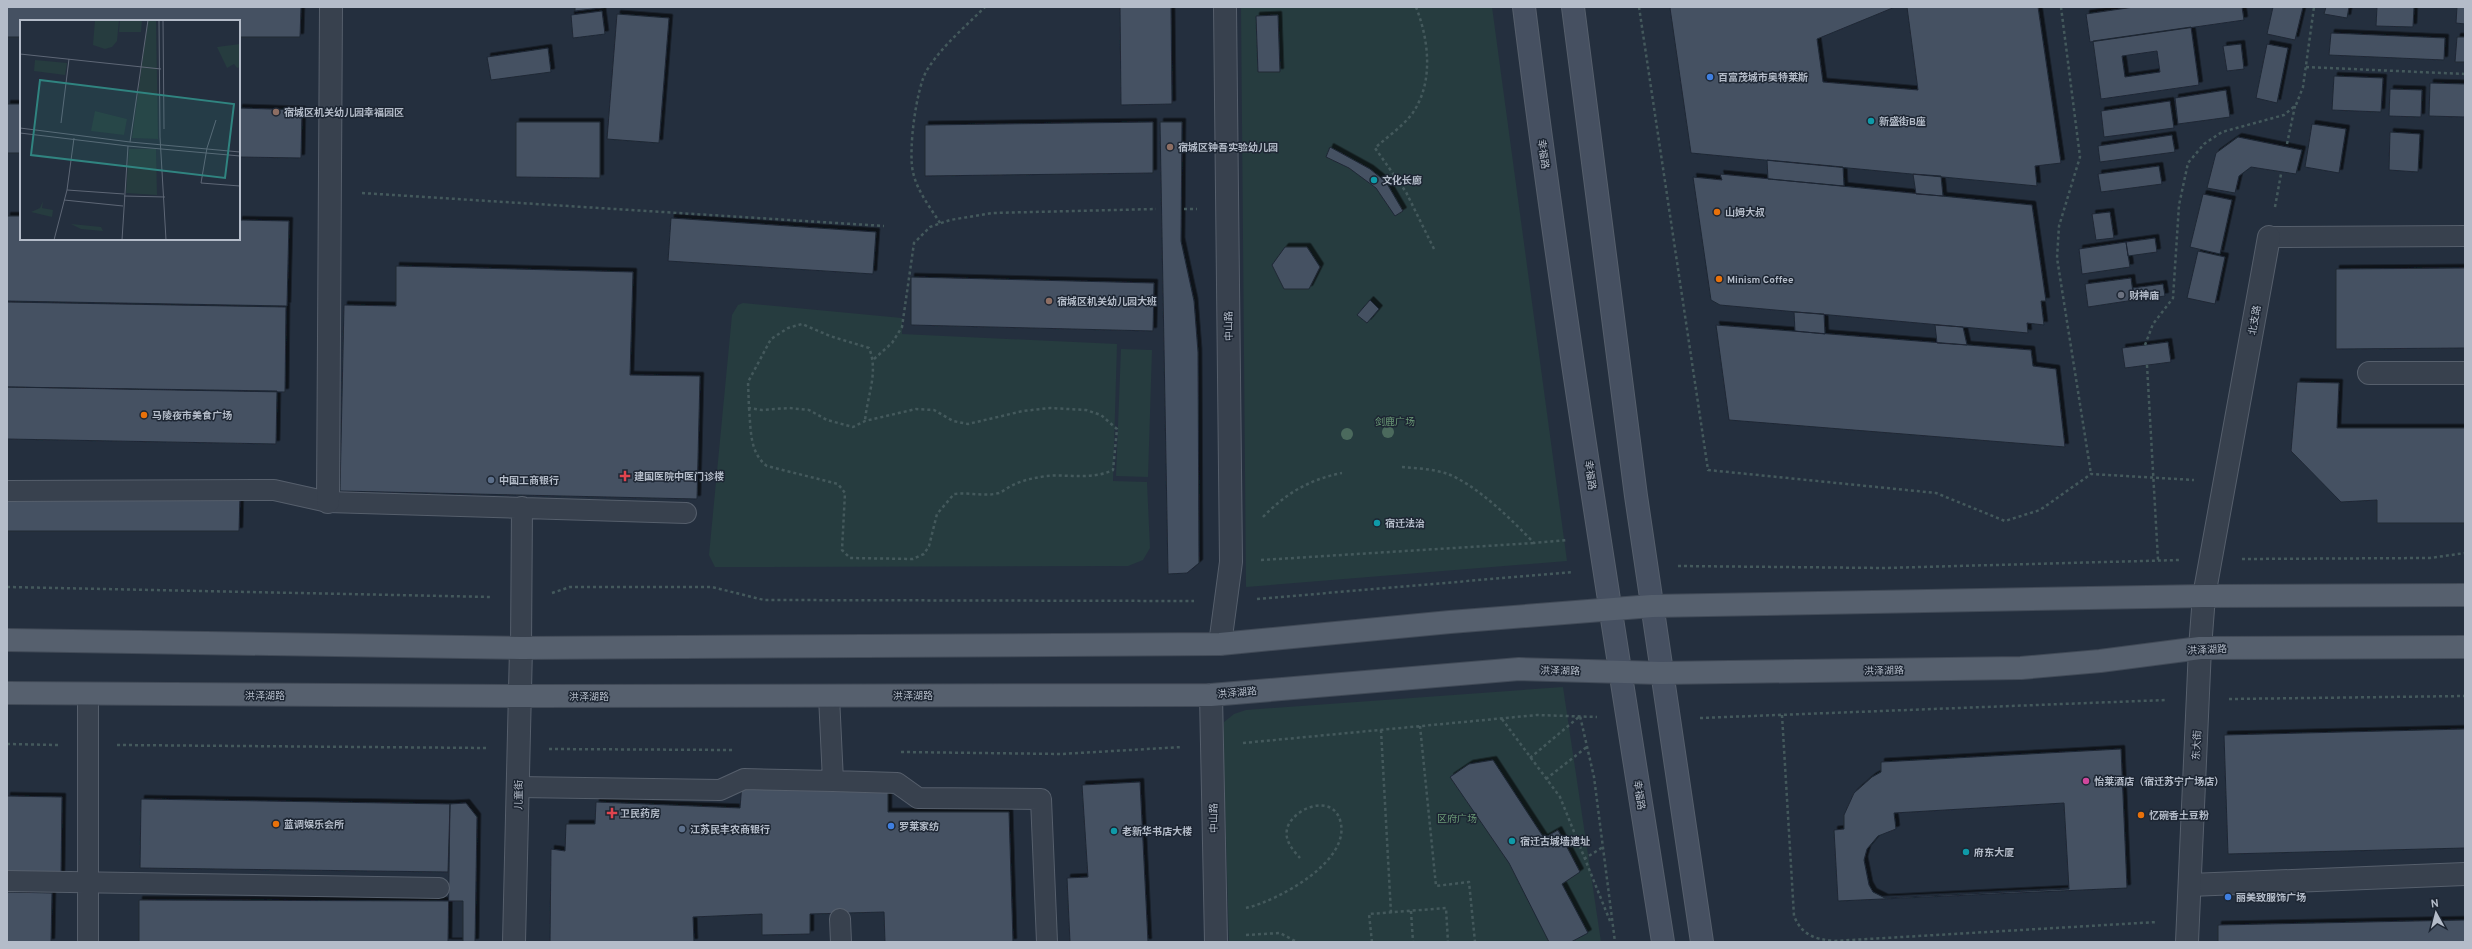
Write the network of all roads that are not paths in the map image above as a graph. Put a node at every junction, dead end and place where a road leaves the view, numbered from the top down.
1 (331, 7) edge
2 (1225, 7) edge
3 (1524, 7) edge
4 (1573, 7) edge
5 (2465, 236) edge
6 (2269, 237) joint
7 (2465, 372) edge
8 (2369, 373) dead end
9 (7, 491) edge
10 (328, 502) junction
11 (522, 507) junction
12 (686, 513) dead end
13 (2465, 594) edge
14 (2204, 596) junction
15 (1652, 606) junction
16 (1611, 609) junction
17 (7, 640) edge
18 (1220, 644) junction
19 (2465, 647) edge
20 (521, 648) junction
21 (2200, 648) junction
22 (1621, 672) junction
23 (1661, 673) junction
24 (7, 693) edge
25 (88, 694) junction
26 (1211, 695) junction
27 (520, 696) junction
28 (829, 696) junction
29 (833, 781) junction
30 (518, 787) junction
31 (2465, 874) edge
32 (7, 881) edge
33 (87, 883) junction
34 (2190, 885) junction
35 (438, 888) dead end
36 (840, 919) dead end
37 (1216, 939) edge
38 (88, 942) edge
39 (514, 942) edge
40 (841, 942) edge
41 (1047, 942) edge
42 (1663, 942) edge
43 (1702, 942) edge
44 (2187, 942) edge

1 - 10 street
2 - 18 street, 中山路
3 - 16 main road, 幸福路
4 - 15 main road
5 - 6 lane, 北支路
6 - 14 street, 北支路
7 - 8 street
9 - 10 lane
10 - 11 lane
11 - 12 lane
11 - 20 lane
13 - 14 main road
14 - 15 main road
14 - 21 street, 东大街
15 - 16 main road
15 - 23 main road
16 - 18 main road
16 - 22 main road, 幸福路
17 - 20 main road
18 - 20 main road
19 - 21 main road, 洪泽湖路
20 - 27 street, 儿童街
21 - 23 main road, 洪泽湖路
21 - 34 street, 东大街
22 - 23 main road, 洪泽湖路
22 - 26 main road, 洪泽湖路
22 - 42 main road, 幸福路
23 - 43 main road
24 - 25 main road, 洪泽湖路
25 - 27 main road, 洪泽湖路
25 - 33 lane
26 - 28 main road, 洪泽湖路
26 - 37 street, 中山路
27 - 28 main road, 洪泽湖路
27 - 30 street, 儿童街
28 - 29 lane
29 - 30 lane
29 - 41 lane
30 - 39 street, 儿童街
31 - 34 street
32 - 33 lane
33 - 35 lane
33 - 38 lane
34 - 44 street, 东大街
36 - 40 lane

